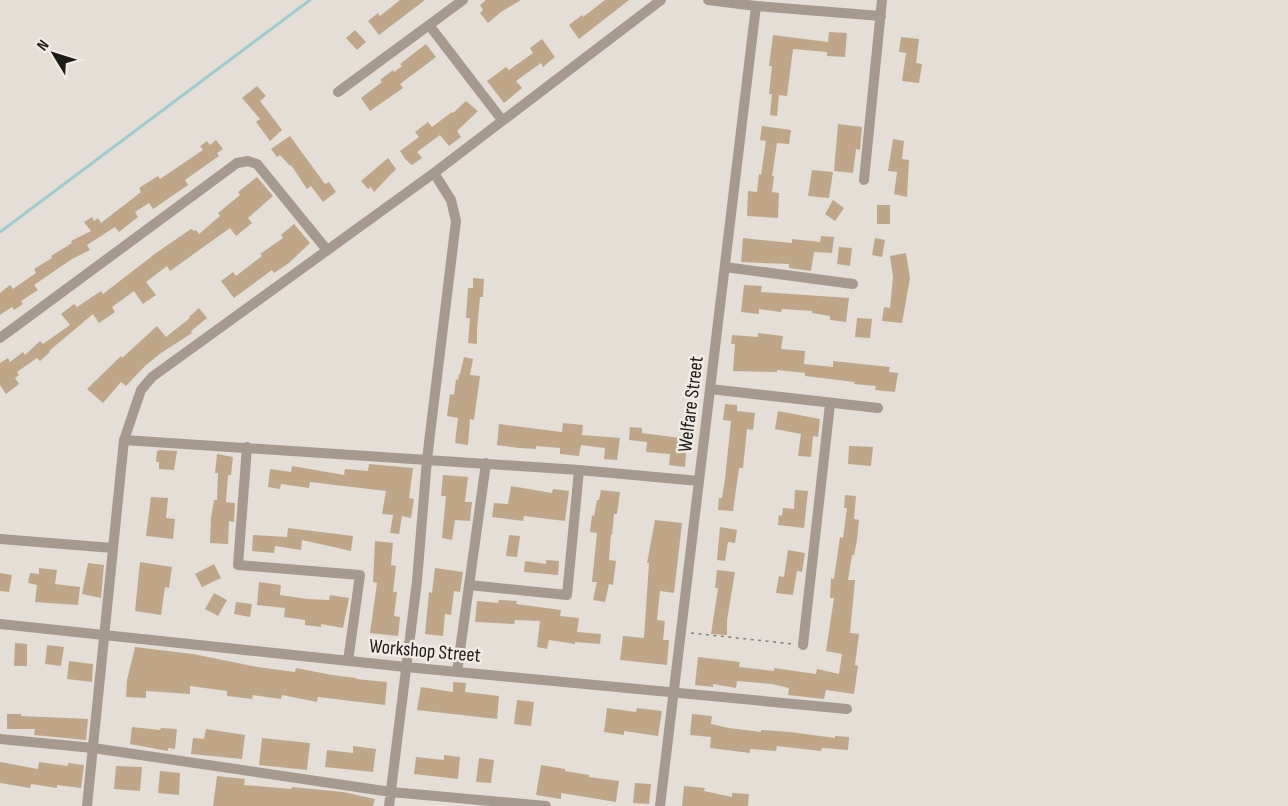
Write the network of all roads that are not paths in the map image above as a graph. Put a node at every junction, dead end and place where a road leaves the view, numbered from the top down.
1 (463, 0) edge
2 (661, 0) edge
3 (708, 0) edge
4 (882, 0) edge
5 (756, 6) junction
6 (881, 16) junction
7 (429, 25) junction
8 (338, 92) dead end
9 (502, 120) junction
10 (434, 173) junction
11 (864, 180) dead end
12 (327, 250) junction
13 (725, 267) junction
14 (853, 284) dead end
15 (0, 338) edge
16 (710, 388) junction
17 (830, 404) junction
18 (878, 408) dead end
19 (124, 440) junction
20 (247, 447) junction
21 (427, 459) junction
22 (486, 463) junction
23 (579, 470) junction
24 (699, 481) junction
25 (0, 539) edge
26 (113, 548) junction
27 (470, 585) junction
28 (0, 624) edge
29 (105, 635) junction
30 (803, 645) road end
31 (348, 661) junction
32 (406, 667) junction
33 (457, 672) junction
34 (674, 692) junction
35 (847, 709) dead end
36 (0, 739) edge
37 (93, 748) junction
38 (391, 792) junction
39 (87, 806) edge
40 (389, 806) edge
41 (546, 806) edge
42 (660, 806) edge

1 - 7 street
2 - 9 street
3 - 5 street
4 - 6 street
5 - 6 street
5 - 13 street, Welfare Street
6 - 11 street
7 - 8 street
7 - 9 street
9 - 10 street
10 - 12 street
10 - 21 street
12 - 15 street
12 - 19 street
13 - 14 street
13 - 16 street, Welfare Street
16 - 17 street
16 - 24 street, Welfare Street
17 - 18 street
17 - 30 street
19 - 20 street
19 - 26 street
20 - 21 street
20 - 31 street
21 - 22 street
21 - 32 street
22 - 23 street
22 - 27 street
23 - 24 street
23 - 27 street
24 - 34 street, Welfare Street
25 - 26 street
26 - 29 street
27 - 33 street
28 - 29 street, Workshop Street
29 - 31 street, Workshop Street
29 - 37 street
31 - 32 street, Workshop Street
32 - 33 street, Workshop Street
32 - 38 street
33 - 34 street, Workshop Street
34 - 35 street, Workshop Street
34 - 42 street, Welfare Street
36 - 37 street
37 - 38 street
37 - 39 street
38 - 40 street
38 - 41 street

